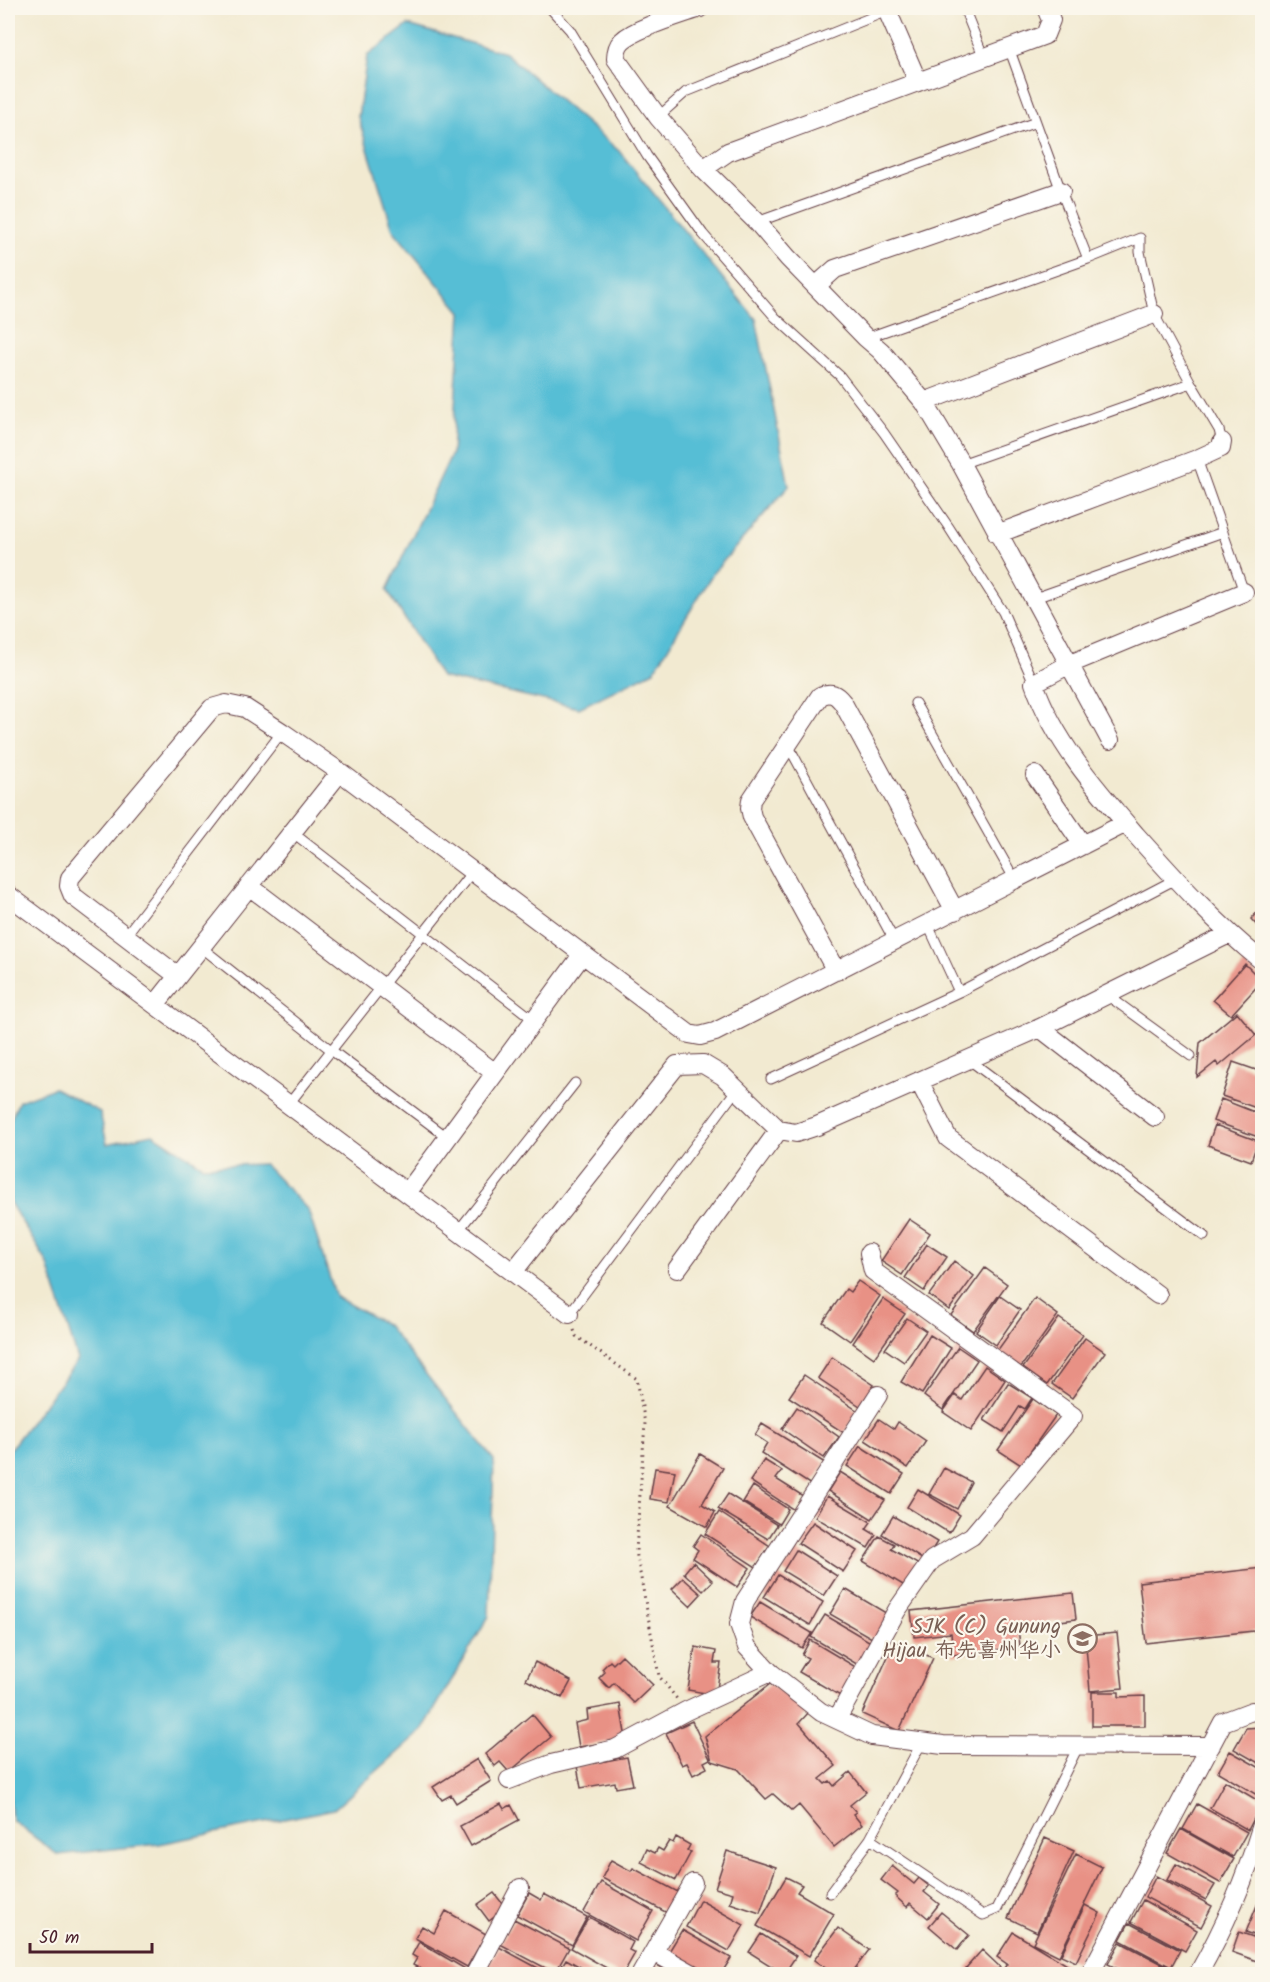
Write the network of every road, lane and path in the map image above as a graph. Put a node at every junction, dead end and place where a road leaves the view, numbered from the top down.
1 (550, 8) edge
2 (700, 8) edge
3 (964, 8) edge
4 (1046, 8) edge
5 (886, 9) edge
6 (1009, 48) junction
7 (984, 59) junction
8 (918, 82) junction
9 (658, 117) junction
10 (1036, 122) junction
11 (703, 169) junction
12 (1061, 191) junction
13 (758, 222) junction
14 (1088, 259) junction
15 (816, 286) junction
16 (1154, 314) junction
17 (866, 338) junction
18 (1191, 383) junction
19 (924, 402) junction
20 (1222, 442) joint
21 (1197, 459) junction
22 (961, 464) junction
23 (1223, 532) junction
24 (997, 534) junction
25 (1244, 592) joint
26 (1032, 598) junction
27 (1070, 664) junction
28 (1034, 683) junction
29 (915, 703) dead end
30 (282, 732) junction
31 (1110, 740) dead end
32 (788, 745) junction
33 (340, 772) junction
34 (1035, 775) dead end
35 (1126, 823) junction
36 (292, 832) junction
37 (1083, 845) junction
38 (472, 872) junction
39 (1176, 879) junction
40 (1015, 880) junction
41 (249, 886) junction
42 (8, 895) edge
43 (955, 911) junction
44 (928, 925) junction
45 (423, 934) junction
46 (1229, 934) junction
47 (126, 935) junction
48 (895, 942) junction
49 (201, 946) junction
50 (582, 955) junction
51 (1263, 961) edge
52 (836, 971) junction
53 (178, 976) junction
54 (381, 987) junction
55 (959, 992) junction
56 (1107, 995) junction
57 (155, 1005) junction
58 (534, 1020) junction
59 (1040, 1028) junction
60 (331, 1050) junction
61 (1191, 1056) dead end
62 (968, 1059) junction
63 (495, 1073) junction
64 (771, 1079) dead end
65 (919, 1081) junction
66 (575, 1083) dead end
67 (737, 1089) junction
68 (288, 1105) junction
69 (1155, 1117) dead end
70 (779, 1130) junction
71 (447, 1137) junction
72 (407, 1193) junction
73 (458, 1231) junction
74 (1204, 1236) dead end
75 (869, 1253) dead end
76 (677, 1269) dead end
77 (513, 1272) junction
78 (1158, 1295) dead end
79 (569, 1314) junction
80 (878, 1395) dead end
81 (770, 1672) junction
82 (686, 1711) junction
83 (1263, 1713) edge
84 (837, 1719) junction
85 (922, 1742) junction
86 (1079, 1745) junction
87 (1211, 1746) junction
88 (509, 1780) dead end
89 (1263, 1825) edge
90 (870, 1839) junction
91 (693, 1883) dead end
92 (520, 1887) dead end
93 (830, 1893) dead end
94 (654, 1952) junction
95 (475, 1974) edge
96 (641, 1974) edge
97 (693, 1974) edge
98 (1090, 1974) edge
99 (1198, 1974) edge

1 - 28 lane
2 - 9 street
3 - 7 lane
4 - 6 street
5 - 8 street
5 - 9 lane
6 - 7 street
6 - 10 lane
7 - 8 street
8 - 11 street
9 - 11 street
10 - 12 lane
10 - 13 lane
11 - 13 street
12 - 14 lane
12 - 15 street
13 - 15 street
14 - 16 lane
14 - 17 lane
15 - 17 street
16 - 18 lane
16 - 19 street
17 - 19 street
18 - 20 lane
18 - 22 lane
19 - 22 street
20 - 21 street
21 - 23 lane
21 - 24 street
22 - 24 street
23 - 25 lane
23 - 26 lane
24 - 26 street
25 - 27 street
26 - 27 street
27 - 28 street
27 - 31 street
28 - 35 street
29 - 40 lane
30 - 33 street
30 - 47 lane
30 - 47 street
32 - 43 street
32 - 48 lane
32 - 52 street
33 - 36 street
33 - 38 street
34 - 37 street
35 - 37 street
35 - 39 street
36 - 41 street
36 - 45 lane
37 - 40 street
38 - 45 lane
38 - 50 street
39 - 46 street
39 - 55 lane
40 - 43 street
41 - 49 street
41 - 54 street
42 - 57 street
43 - 44 street
44 - 48 street
44 - 55 lane
45 - 54 lane
45 - 58 lane
46 - 51 street
46 - 56 street
47 - 53 street
48 - 52 street
49 - 53 street
49 - 60 lane
50 - 52 street
50 - 58 street
53 - 57 street
54 - 60 lane
54 - 63 street
55 - 64 lane
56 - 59 street
56 - 61 lane
57 - 68 street
58 - 63 street
59 - 62 street
59 - 69 street
60 - 68 lane
60 - 71 lane
62 - 65 street
62 - 74 lane
63 - 71 street
65 - 70 street
65 - 78 street
66 - 73 lane
67 - 70 street
67 - 77 street
67 - 79 lane
68 - 72 street
70 - 76 street
71 - 72 street
72 - 73 street
73 - 77 street
75 - 84 street
77 - 79 street
79 - 82 path
80 - 81 street
81 - 82 street
81 - 84 street
82 - 88 street
83 - 87 street
84 - 85 street
85 - 86 street
85 - 90 lane
86 - 87 street
86 - 90 lane
87 - 98 street
89 - 99 street
90 - 93 lane
91 - 94 street
92 - 95 street
94 - 96 street
94 - 97 street

